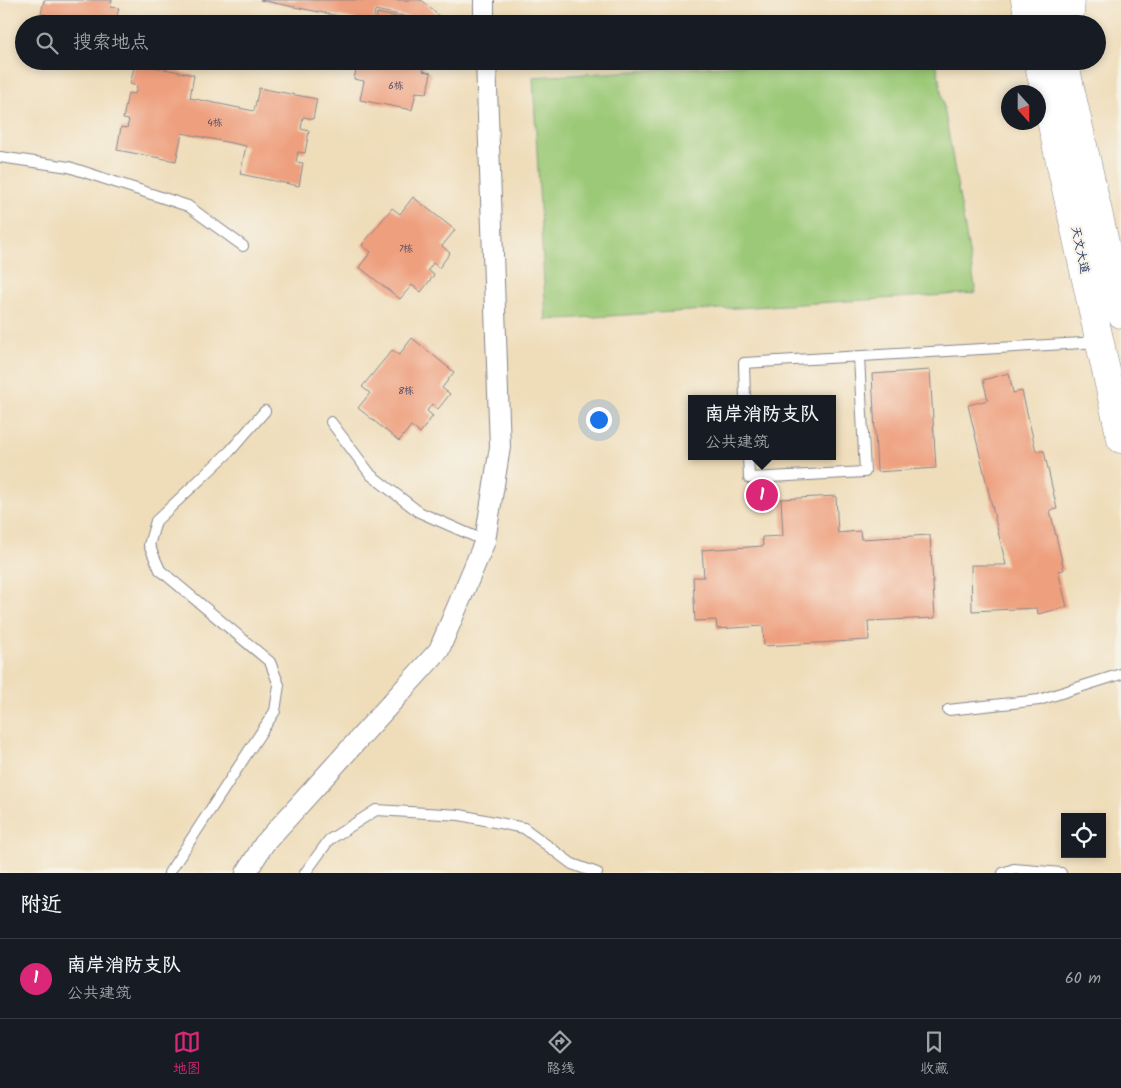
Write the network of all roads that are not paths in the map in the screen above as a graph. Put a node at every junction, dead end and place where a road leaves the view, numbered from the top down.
1 (484, 0) edge
2 (1024, 0) edge
3 (1050, 0) edge
4 (1071, 0) edge
5 (484, 15) edge
6 (1028, 15) edge
7 (1054, 15) edge
8 (1070, 15) edge
9 (486, 70) edge
10 (1040, 70) edge
11 (1067, 70) edge
12 (0, 157) edge
13 (243, 246) dead end
14 (1121, 314) edge
15 (1100, 342) junction
16 (859, 356) junction
17 (745, 395) edge
18 (265, 411) dead end
19 (331, 422) dead end
20 (1121, 439) edge
21 (748, 460) edge
22 (485, 541) junction
23 (1121, 674) edge
24 (948, 710) dead end
25 (169, 873) edge
26 (246, 873) edge
27 (305, 873) edge
28 (597, 873) edge
29 (1002, 873) edge
30 (1061, 873) edge

1 - 5 street
2 - 6 main road
3 - 7 main road
4 - 8 main road
9 - 22 street
10 - 15 main road, 天文大道
11 - 14 main road, 天文大道
12 - 13 lane
15 - 16 lane
15 - 20 main road, 天文大道
16 - 17 lane
16 - 21 lane
18 - 25 lane
19 - 22 lane
22 - 26 street
23 - 24 lane
27 - 28 lane
29 - 30 lane

